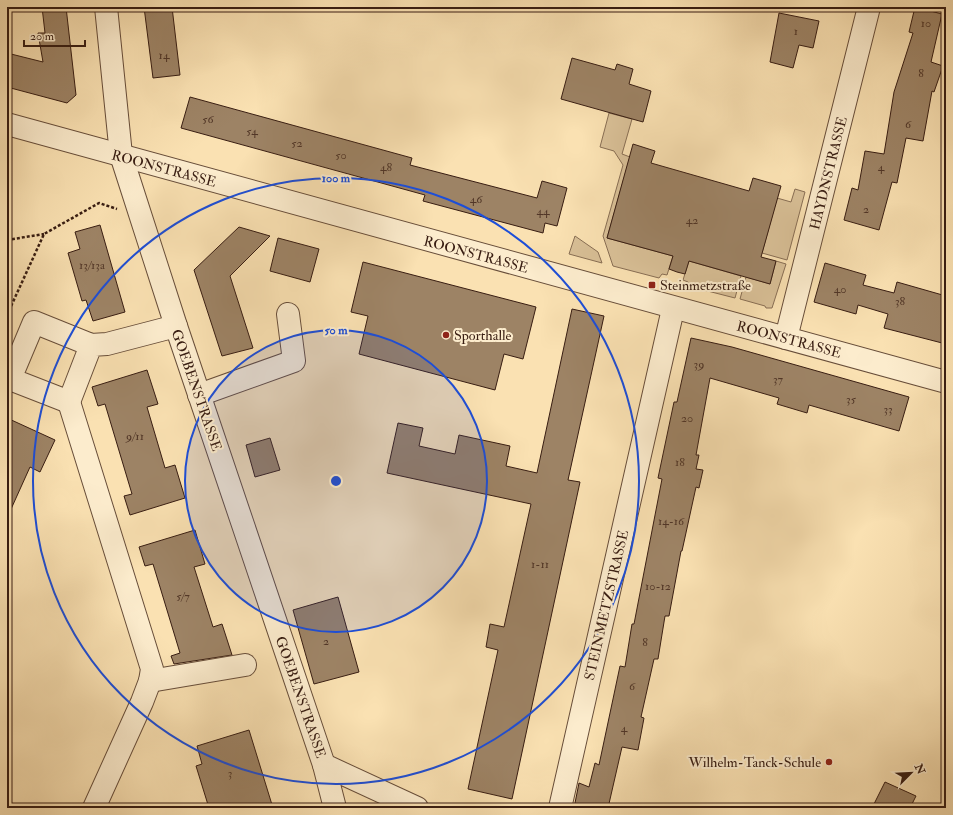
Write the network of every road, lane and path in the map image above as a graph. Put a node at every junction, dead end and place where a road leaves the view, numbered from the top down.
1 (106, 7) edge
2 (869, 7) edge
3 (7, 124) edge
4 (121, 156) junction
5 (142, 217) junction
6 (44, 234) junction
7 (7, 240) edge
8 (673, 309) junction
9 (288, 314) dead end
10 (7, 315) edge
11 (176, 326) junction
12 (786, 338) junction
13 (91, 345) junction
14 (946, 382) edge
15 (199, 395) junction
16 (69, 402) junction
17 (245, 665) dead end
18 (150, 681) junction
19 (324, 765) junction
20 (94, 808) edge
21 (335, 808) edge
22 (417, 808) edge
23 (560, 808) edge

1 - 4 street, GOEBENSTRASSE
2 - 12 street, HAYDNSTRASSE
3 - 4 street, ROONSTRASSE
4 - 5 street, GOEBENSTRASSE
4 - 8 street, ROONSTRASSE
5 - 6 path
5 - 11 street, GOEBENSTRASSE
6 - 7 path
6 - 10 path
8 - 12 street, ROONSTRASSE
8 - 23 street, STEINMETZSTRASSE
9 - 15 street
11 - 13 street
11 - 15 street, GOEBENSTRASSE
12 - 14 street, ROONSTRASSE
13 - 16 street
13 - 16 street
15 - 19 street, GOEBENSTRASSE
16 - 18 street
17 - 18 street
18 - 20 street
19 - 21 street, GOEBENSTRASSE
19 - 22 street

